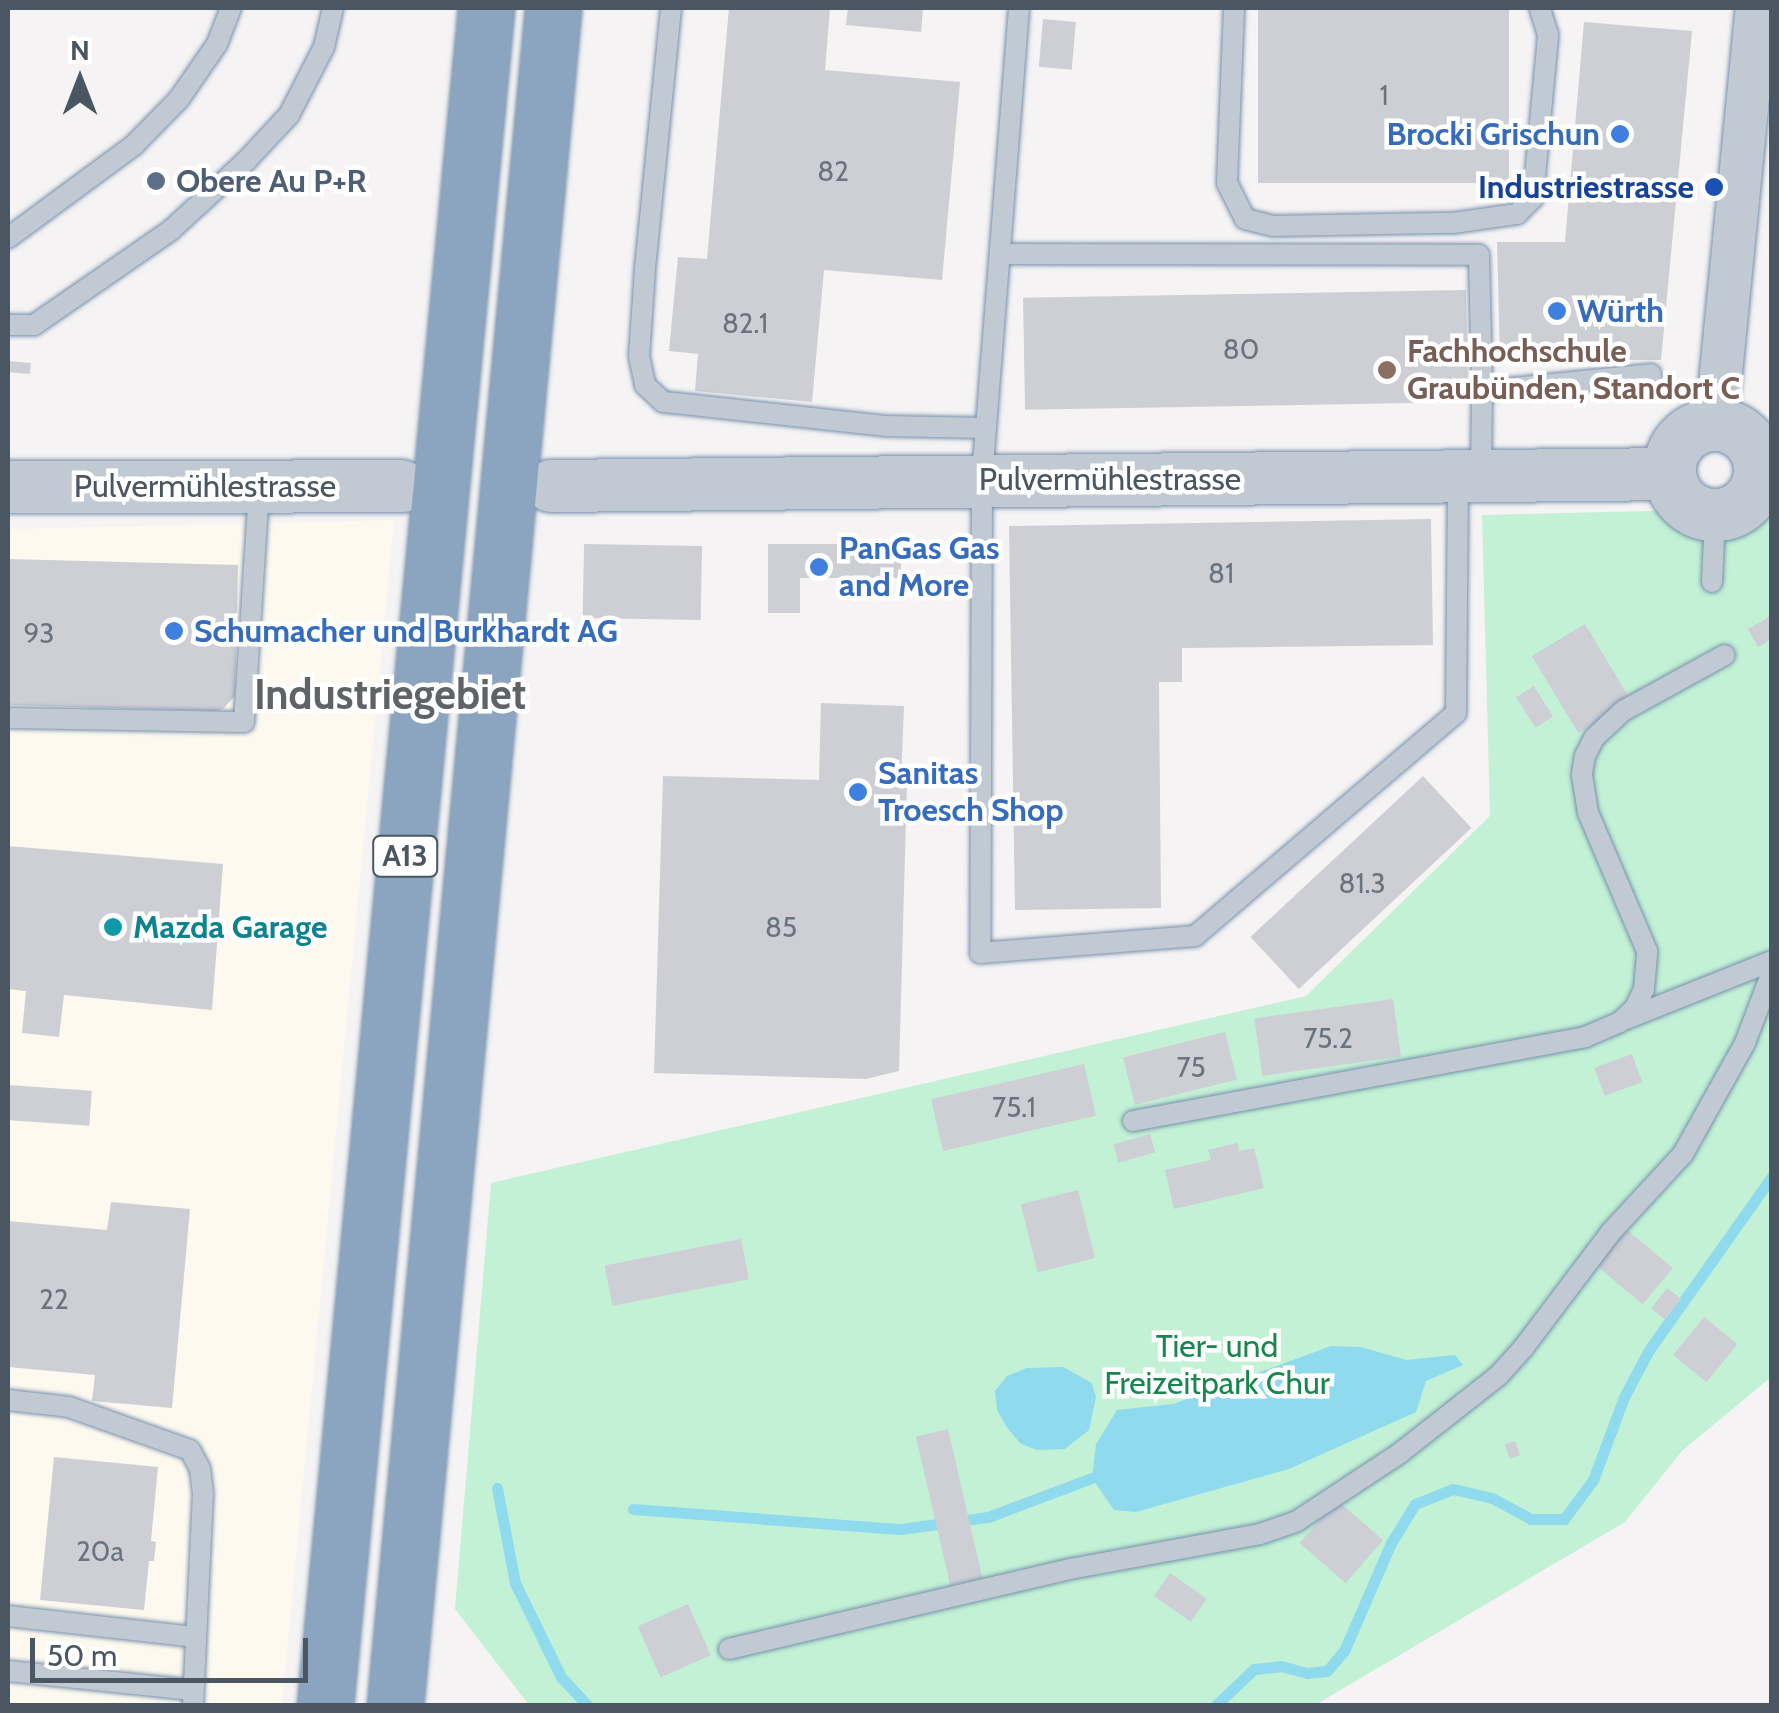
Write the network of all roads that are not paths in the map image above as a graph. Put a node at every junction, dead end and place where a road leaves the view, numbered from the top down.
1 (231, 8) edge
2 (334, 8) edge
3 (486, 8) edge
4 (553, 8) edge
5 (671, 8) edge
6 (1020, 8) edge
7 (1234, 8) edge
8 (1540, 8) edge
9 (1757, 8) edge
10 (8, 238) edge
11 (1000, 254) junction
12 (8, 325) edge
13 (1651, 374) dead end
14 (1482, 390) junction
15 (1716, 424) junction
16 (986, 428) junction
17 (1670, 474) junction
18 (1766, 475) edge
19 (1470, 477) junction
20 (982, 480) junction
21 (259, 485) junction
22 (402, 486) dead end
23 (552, 486) dead end
24 (8, 487) edge
25 (1715, 515) junction
26 (1712, 582) dead end
27 (1725, 655) dead end
28 (8, 718) edge
29 (1772, 961) edge
30 (1772, 972) edge
31 (1620, 1022) junction
32 (1133, 1121) dead end
33 (8, 1400) edge
34 (8, 1616) edge
35 (194, 1637) junction
36 (729, 1649) dead end
37 (8, 1671) edge
38 (193, 1698) edge
39 (325, 1706) edge
40 (395, 1706) edge

1 - 10 lane
2 - 12 lane
3 - 39 highway, A13
4 - 40 highway, A13
5 - 16 lane
6 - 11 lane
7 - 8 lane
9 - 15 street
11 - 14 lane
11 - 16 lane
13 - 14 lane
14 - 19 lane
15 - 17 street
15 - 18 street
16 - 20 lane
17 - 19 street, Pulvermühlestrasse
17 - 25 street
18 - 25 street
19 - 20 street, Pulvermühlestrasse
19 - 20 lane
20 - 23 street, Pulvermühlestrasse
21 - 22 street, Pulvermühlestrasse
21 - 24 street, Pulvermühlestrasse
21 - 28 lane
25 - 26 lane
27 - 31 lane
29 - 31 lane
30 - 36 lane
31 - 32 lane
33 - 35 lane
34 - 35 lane
35 - 38 lane
37 - 38 lane

